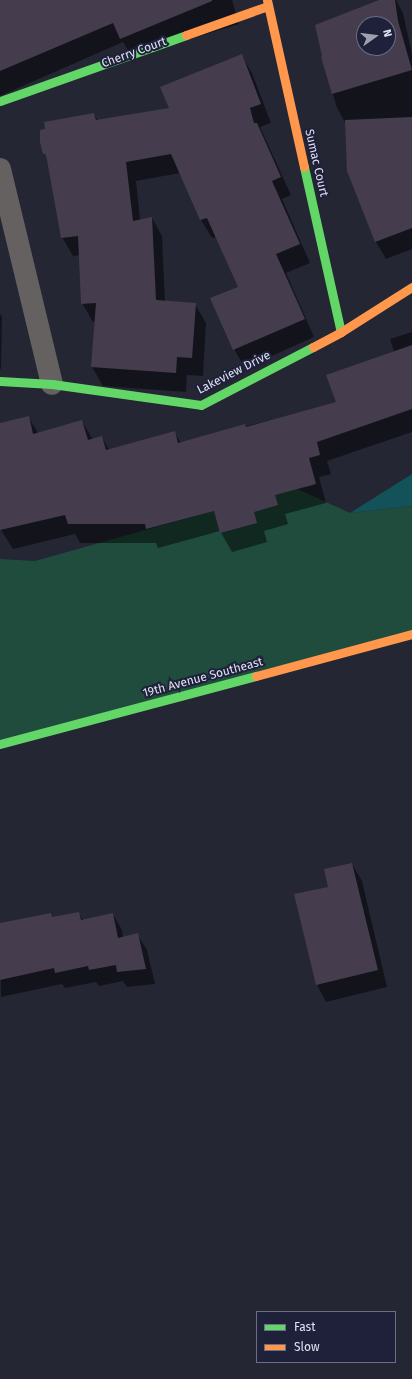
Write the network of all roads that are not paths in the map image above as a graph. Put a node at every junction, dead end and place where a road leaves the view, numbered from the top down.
1 (268, 3) edge
2 (0, 101) edge
3 (0, 169) edge
4 (412, 287) edge
5 (341, 332) junction
6 (0, 381) edge
7 (52, 384) junction
8 (412, 634) edge
9 (0, 744) edge

1 - 2 street, Cherry Court
1 - 5 street, Sumac Court
3 - 7 street
4 - 5 street, Lakeview Drive
5 - 7 street, Lakeview Drive
6 - 7 street, Lakeview Drive
8 - 9 street, 19th Avenue Southeast

